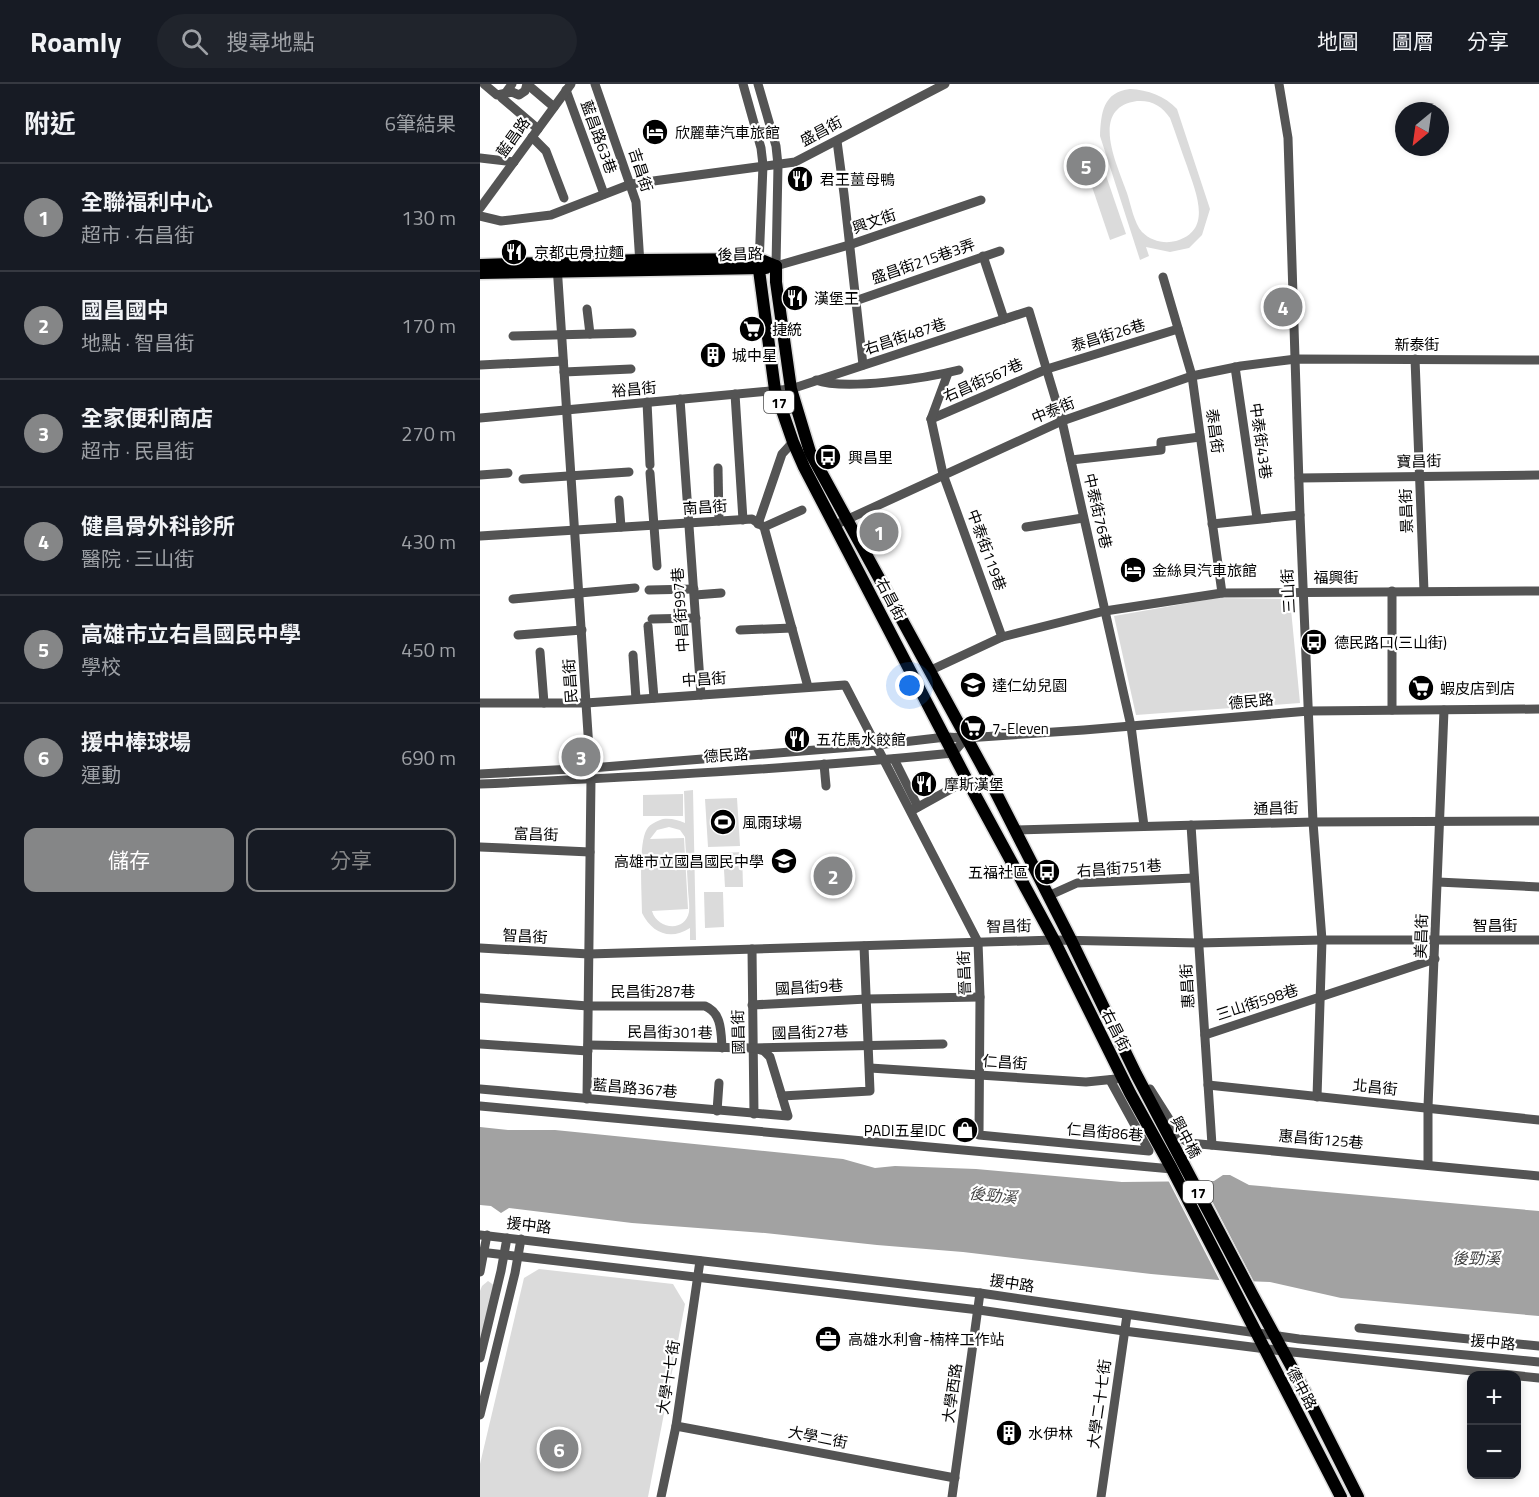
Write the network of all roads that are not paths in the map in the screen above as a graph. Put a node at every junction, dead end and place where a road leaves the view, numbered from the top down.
1 (484, 84) edge
2 (512, 84) edge
3 (527, 84) edge
4 (595, 84) edge
5 (743, 84) edge
6 (759, 84) edge
7 (945, 84) edge
8 (1279, 84) edge
9 (568, 87) edge
10 (554, 107) junction
11 (535, 133) junction
12 (837, 141) junction
13 (480, 158) edge
14 (514, 162) junction
15 (763, 165) junction
16 (778, 165) junction
17 (631, 184) junction
18 (604, 194) junction
19 (564, 198) dead end
20 (981, 200) dead end
21 (480, 208) edge
22 (480, 216) edge
23 (849, 245) junction
24 (1000, 250) dead end
25 (983, 256) junction
26 (759, 264) junction
27 (480, 265) edge
28 (640, 265) junction
29 (776, 266) junction
30 (557, 267) junction
31 (480, 273) edge
32 (1163, 277) dead end
33 (855, 301) junction
34 (587, 309) dead end
35 (1029, 311) joint
36 (1004, 319) junction
37 (1178, 329) junction
38 (632, 333) dead end
39 (590, 334) junction
40 (561, 335) junction
41 (513, 336) dead end
42 (1415, 359) junction
43 (1296, 360) junction
44 (1539, 360) edge
45 (563, 361) junction
46 (480, 365) edge
47 (863, 365) junction
48 (1235, 367) junction
49 (630, 369) dead end
50 (1047, 369) junction
51 (959, 370) dead end
52 (564, 372) junction
53 (948, 373) junction
54 (1192, 376) junction
55 (816, 380) junction
56 (790, 388) junction
57 (775, 390) junction
58 (735, 394) junction
59 (681, 399) junction
60 (647, 402) junction
61 (567, 410) junction
62 (480, 414) edge
63 (480, 418) edge
64 (931, 419) junction
65 (1062, 421) junction
66 (1200, 437) junction
67 (793, 442) junction
68 (1071, 460) junction
69 (718, 468) dead end
70 (629, 472) dead end
71 (508, 473) dead end
72 (944, 474) junction
73 (480, 475) edge
74 (1539, 475) edge
75 (571, 476) junction
76 (1420, 476) junction
77 (1299, 478) junction
78 (523, 479) dead end
79 (620, 500) dead end
80 (802, 510) dead end
81 (1300, 515) junction
82 (847, 518) junction
83 (1083, 518) junction
84 (1257, 518) junction
85 (743, 520) junction
86 (719, 521) junction
87 (690, 523) junction
88 (1212, 524) junction
89 (654, 525) junction
90 (761, 525) junction
91 (835, 525) junction
92 (621, 527) junction
93 (1026, 527) dead end
94 (575, 530) junction
95 (480, 536) edge
96 (657, 566) dead end
97 (635, 588) dead end
98 (649, 590) dead end
99 (1392, 591) junction
100 (1424, 591) junction
101 (1539, 591) edge
102 (694, 592) junction
103 (1221, 592) junction
104 (1304, 592) junction
105 (579, 593) junction
106 (721, 593) dead end
107 (513, 598) dead end
108 (1105, 611) junction
109 (696, 618) junction
110 (792, 628) junction
111 (582, 630) junction
112 (740, 630) dead end
113 (518, 635) dead end
114 (1002, 637) junction
115 (540, 652) dead end
116 (633, 655) dead end
117 (929, 671) junction
118 (808, 687) junction
119 (701, 695) junction
120 (654, 698) junction
121 (636, 699) junction
122 (480, 703) edge
123 (544, 703) junction
124 (586, 703) junction
125 (1539, 709) edge
126 (1392, 710) junction
127 (1444, 710) junction
128 (1309, 711) junction
129 (1131, 726) junction
130 (946, 737) junction
131 (966, 738) junction
132 (877, 746) junction
133 (953, 753) junction
134 (889, 760) junction
135 (824, 764) junction
136 (591, 768) junction
137 (480, 774) edge
138 (591, 779) junction
139 (967, 780) junction
140 (480, 784) edge
141 (826, 786) dead end
142 (914, 809) junction
143 (1313, 822) junction
144 (1440, 822) junction
145 (1539, 822) edge
146 (1191, 825) junction
147 (1144, 826) junction
148 (1015, 830) junction
149 (480, 847) edge
150 (590, 852) junction
151 (1194, 878) junction
152 (1438, 882) junction
153 (1539, 887) edge
154 (1048, 896) junction
155 (1054, 940) junction
156 (1071, 940) junction
157 (1322, 940) junction
158 (1436, 940) junction
159 (1539, 940) edge
160 (978, 942) junction
161 (1199, 943) junction
162 (864, 946) junction
163 (480, 948) edge
164 (752, 949) junction
165 (589, 954) junction
166 (1435, 959) junction
167 (980, 997) junction
168 (480, 998) edge
169 (867, 999) junction
170 (1318, 999) junction
171 (752, 1005) junction
172 (588, 1006) junction
173 (1204, 1035) junction
174 (480, 1044) edge
175 (944, 1044) dead end
176 (869, 1045) junction
177 (588, 1048) junction
178 (722, 1048) junction
179 (753, 1048) junction
180 (870, 1068) junction
181 (1136, 1074) junction
182 (979, 1075) junction
183 (1117, 1079) junction
184 (719, 1083) dead end
185 (1208, 1085) junction
186 (480, 1089) edge
187 (1144, 1089) joint
188 (1130, 1093) joint
189 (782, 1096) junction
190 (1317, 1096) junction
191 (587, 1099) junction
192 (480, 1106) edge
193 (1428, 1107) junction
194 (717, 1111) junction
195 (754, 1114) junction
196 (1539, 1120) edge
197 (979, 1135) joint
198 (1212, 1145) junction
199 (1428, 1164) junction
200 (1172, 1169) junction
201 (1539, 1176) edge
202 (483, 1235) edge
203 (507, 1238) junction
204 (521, 1239) junction
205 (482, 1252) edge
206 (504, 1255) junction
207 (518, 1257) junction
208 (700, 1261) junction
209 (480, 1272) edge
210 (698, 1278) junction
211 (980, 1293) junction
212 (1235, 1293) joint
213 (1252, 1294) joint
214 (979, 1310) junction
215 (1126, 1315) junction
216 (1359, 1328) dead end
217 (1124, 1331) junction
218 (1256, 1333) junction
219 (1275, 1336) junction
220 (1539, 1346) edge
221 (1264, 1348) junction
222 (1283, 1351) junction
223 (480, 1358) edge
224 (1539, 1362) edge
225 (1539, 1378) edge
226 (480, 1415) edge
227 (676, 1426) junction
228 (954, 1478) junction
229 (661, 1497) edge
230 (952, 1497) edge
231 (1101, 1497) edge
232 (1341, 1497) edge
233 (1358, 1497) edge

1 - 3 street
2 - 11 street
3 - 10 street
4 - 17 street, 吉昌街
5 - 15 street, 右昌街
6 - 16 street, 右昌街
7 - 12 street, 盛昌街
8 - 43 street, 三山街
9 - 10 street, 藍昌路
9 - 18 street, 藍昌路63巷
10 - 11 street, 藍昌路
11 - 14 street, 藍昌路
11 - 19 street
12 - 16 street, 盛昌街
12 - 23 street
13 - 14 street
14 - 21 street, 藍昌路
15 - 16 street, 盛昌街
15 - 17 street, 盛昌街
15 - 26 street, 右昌街
16 - 29 street, 右昌街
17 - 18 street, 盛昌街
17 - 28 street, 吉昌街
18 - 22 street, 盛昌街
20 - 23 street, 興文街
23 - 29 street, 興文街
23 - 33 street
24 - 25 street, 盛昌街215巷3弄
25 - 33 street, 盛昌街215巷3弄
25 - 36 street
26 - 28 main road, 後昌路
26 - 29 main road, 後昌路
26 - 57 main road, 右昌街 / 17
27 - 30 main road, 後昌路
28 - 30 main road, 後昌路
29 - 56 main road, 右昌街 / 17
30 - 31 main road, 後昌路
30 - 40 street, 民昌街
32 - 37 street, 泰昌街
33 - 47 street
34 - 39 street
35 - 36 street, 右昌街487巷
35 - 50 street, 中泰街76巷
36 - 47 street, 右昌街487巷
37 - 50 street, 泰昌街26巷
37 - 54 street, 泰昌街
38 - 39 street
39 - 40 street
40 - 41 street
40 - 45 street, 民昌街
42 - 43 street, 新泰街
42 - 44 street, 新泰街
42 - 76 street, 景昌街
43 - 48 street, 中泰街
43 - 77 street, 三山街
45 - 46 street
45 - 52 street, 民昌街
47 - 55 street, 右昌街487巷
48 - 54 street, 中泰街
48 - 84 street, 中泰街43巷
49 - 52 street
50 - 64 street, 右昌街567巷
50 - 65 street, 中泰街76巷
51 - 53 street
52 - 61 street, 民昌街
53 - 55 street
53 - 64 street
54 - 65 street, 中泰街
54 - 66 street, 泰昌街
55 - 56 street, 右昌街487巷
56 - 57 street, 裕昌街
56 - 82 main road, 右昌街 / 17
57 - 58 street, 裕昌街
57 - 67 main road, 右昌街 / 17
58 - 59 street, 裕昌街
58 - 85 street
59 - 60 street, 裕昌街
59 - 87 street, 中昌街997巷
60 - 61 street, 裕昌街
60 - 89 street
61 - 63 street, 裕昌街
61 - 75 street, 民昌街
62 - 63 street
64 - 72 street, 中泰街119巷
65 - 68 street, 中泰街76巷
65 - 72 street, 中泰街
66 - 68 street
66 - 88 street, 泰昌街
67 - 90 street
67 - 91 main road, 右昌街 / 17
68 - 83 street, 中泰街76巷
69 - 86 street
70 - 75 street
71 - 73 street
72 - 82 street, 中泰街
72 - 114 street, 中泰街119巷
74 - 76 street, 寶昌街
75 - 78 street
75 - 94 street, 民昌街
76 - 77 street, 寶昌街
76 - 100 street, 景昌街
77 - 81 street, 三山街
79 - 92 street
80 - 90 street
81 - 84 street
81 - 104 street, 三山街
82 - 91 street, 中泰街
82 - 117 main road, 右昌街 / 17
83 - 93 street
83 - 108 street, 中泰街76巷
84 - 88 street
85 - 86 street, 南昌街
85 - 90 street, 南昌街
86 - 87 street, 南昌街
87 - 89 street, 南昌街
87 - 102 street, 中昌街997巷
88 - 103 street, 泰昌街
89 - 92 street, 南昌街
89 - 96 street
90 - 110 street
91 - 130 main road, 右昌街 / 17
92 - 94 street, 南昌街
94 - 95 street, 南昌街
94 - 105 street, 民昌街
97 - 105 street
98 - 102 street
99 - 100 street, 福興街
99 - 104 street, 福興街
99 - 126 street
100 - 101 street, 福興街
102 - 106 street
102 - 109 street, 中昌街997巷
103 - 104 street, 福興街
103 - 108 street, 福興街
104 - 128 street, 三山街
105 - 107 street
105 - 111 street, 民昌街
108 - 114 street, 福興街
108 - 129 street, 中泰街76巷
109 - 119 street, 中昌街997巷
109 - 120 street
110 - 112 street
110 - 118 street
111 - 113 street
111 - 124 street, 民昌街
114 - 117 street, 福興街
115 - 123 street
116 - 121 street
117 - 131 main road, 右昌街 / 17
118 - 119 street, 中昌街
118 - 132 street, 中昌街
119 - 120 street, 中昌街
120 - 121 street, 中昌街
121 - 124 street, 中昌街
122 - 123 street, 中昌街
123 - 124 street, 中昌街
124 - 136 street, 民昌街
125 - 127 street, 德民路
126 - 127 street, 德民路
126 - 128 street, 德民路
127 - 144 street, 美昌街
128 - 129 street, 德民路
128 - 143 street, 三山街
129 - 131 street, 德民路
129 - 147 street, 中泰街76巷
130 - 131 street, 德民路
130 - 132 street, 德民路
130 - 133 main road, 右昌街 / 17
131 - 133 street
131 - 148 main road, 右昌街 / 17
132 - 134 street, 中昌街
132 - 136 street, 德民路
133 - 134 street, 德民路
133 - 139 main road, 右昌街 / 17
134 - 135 street, 德民路
134 - 142 street, 晉昌街
135 - 138 street, 德民路
135 - 141 street
136 - 137 street, 德民路
136 - 138 street, 民昌街
138 - 140 street, 德民路
138 - 150 street, 民昌街
139 - 142 street
139 - 155 main road, 右昌街 / 17
142 - 160 street, 晉昌街
143 - 144 street, 通昌街
143 - 146 street, 通昌街
143 - 157 street, 三山街
144 - 145 street, 通昌街
144 - 152 street, 美昌街
146 - 147 street, 通昌街
146 - 151 street, 惠昌街
147 - 148 street, 通昌街
148 - 154 main road, 右昌街 / 17
149 - 150 street, 富昌街
150 - 165 street, 民昌街
151 - 154 street, 右昌街751巷
151 - 161 street, 惠昌街
152 - 153 street
152 - 158 street, 美昌街
154 - 156 main road, 右昌街 / 17
155 - 156 street, 智昌街
155 - 160 street, 智昌街
155 - 183 main road, 右昌街 / 17
156 - 161 street, 智昌街
156 - 181 main road, 右昌街 / 17
157 - 158 street, 智昌街
157 - 161 street, 智昌街
157 - 170 street, 三山街
158 - 159 street, 智昌街
158 - 166 street, 美昌街
160 - 162 street, 智昌街
160 - 167 street, 晉昌街
161 - 173 street, 惠昌街
162 - 164 street, 智昌街
162 - 169 street
163 - 165 street, 智昌街
164 - 165 street, 智昌街
164 - 171 street, 國昌街
165 - 172 street, 民昌街
166 - 170 street, 三山街598巷
166 - 193 street, 美昌街
167 - 169 street, 國昌街9巷
167 - 182 street, 晉昌街
168 - 172 street, 民昌街287巷
169 - 171 street, 國昌街9巷
169 - 176 street
170 - 173 street, 三山街598巷
170 - 190 street, 三山街
171 - 179 street, 國昌街
172 - 177 street, 民昌街
172 - 178 street, 民昌街287巷
173 - 185 street, 惠昌街
174 - 177 street, 民昌街301巷
175 - 176 street, 國昌街27巷
176 - 179 street, 國昌街27巷
176 - 180 street
177 - 178 street, 民昌街301巷
177 - 191 street, 民昌街
178 - 179 street, 民昌街301巷
179 - 189 street
179 - 195 street, 國昌街
180 - 182 street, 仁昌街
180 - 189 street
181 - 183 street, 仁昌街
181 - 187 main road, 右昌街 / 17
181 - 198 street, 惠昌街125巷
182 - 183 street, 仁昌街
182 - 197 street, 晉昌街
183 - 188 main road, 右昌街 / 17
183 - 197 street, 仁昌街86巷
184 - 194 street
185 - 190 street, 北昌街
185 - 198 street, 惠昌街
186 - 191 street, 藍昌路367巷
187 - 213 main road, 興中橋 / 17
188 - 200 main road, 興中橋 / 17
189 - 195 street, 藍昌路367巷
190 - 193 street, 北昌街
191 - 194 street, 藍昌路367巷
192 - 200 street
193 - 196 street, 北昌街
193 - 199 street, 美昌街
194 - 195 street, 藍昌路367巷
198 - 199 street, 惠昌街125巷
199 - 201 street, 惠昌街125巷
200 - 212 main road, 興中橋 / 17
202 - 203 street, 援中路
202 - 205 street
203 - 204 street, 援中路
203 - 206 street
204 - 207 street
204 - 208 street, 援中路
205 - 206 street, 援中路
205 - 209 street
206 - 207 street, 援中路
206 - 223 street
207 - 210 street, 援中路
207 - 226 street
208 - 210 street, 大學十七街
208 - 211 street, 援中路
210 - 214 street, 援中路
210 - 227 street, 大學十七街
211 - 214 street, 大學西路
211 - 215 street, 援中路
212 - 218 main road, 德中路 / 17
213 - 219 main road, 德中路 / 17
214 - 217 street, 援中路
214 - 228 street, 大學西路
215 - 217 street, 大學二十七街
215 - 218 street, 援中路
216 - 220 street
217 - 221 street, 援中路
217 - 231 street, 大學二十七街
218 - 219 street, 援中路
218 - 221 main road, 德中路 / 17
219 - 222 main road, 德中路 / 17
219 - 224 street, 援中路
221 - 222 street, 援中路
221 - 232 main road, 德中路 / 17
222 - 225 street, 援中路
222 - 233 main road, 德中路 / 17
227 - 228 street, 大學二街
227 - 229 street, 大學十七街
228 - 230 street, 大學西路

